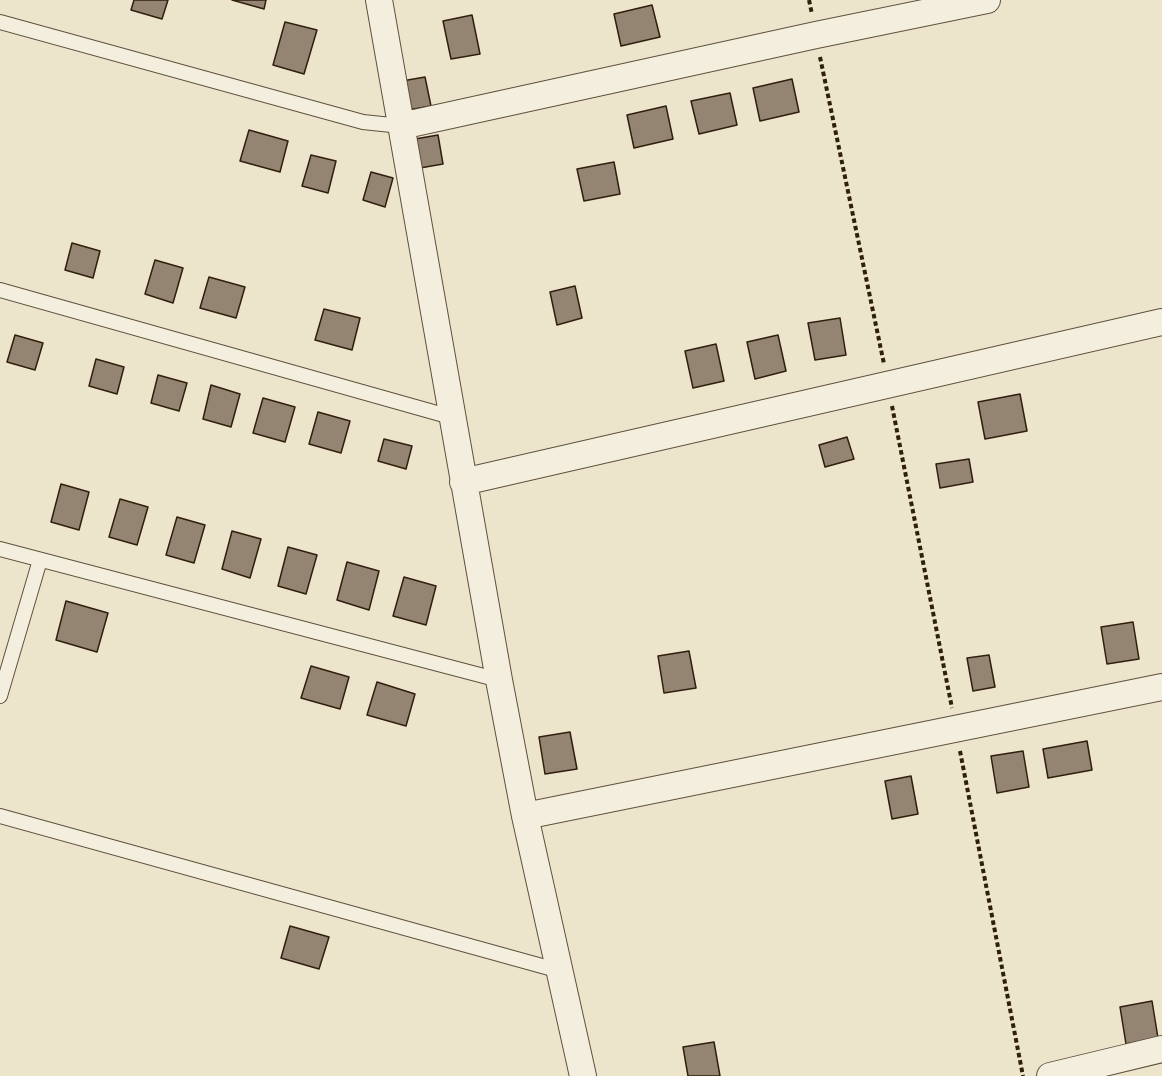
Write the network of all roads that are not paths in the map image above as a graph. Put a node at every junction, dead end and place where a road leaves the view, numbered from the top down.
1 (379, 0) edge
2 (987, 0) edge
3 (0, 22) edge
4 (401, 126) junction
5 (0, 290) edge
6 (1162, 322) edge
7 (451, 417) junction
8 (463, 482) junction
9 (0, 549) edge
10 (40, 560) junction
11 (499, 680) junction
12 (1162, 687) edge
13 (0, 696) edge
14 (0, 816) edge
15 (525, 816) junction
16 (560, 971) junction
17 (1162, 1049) edge
18 (584, 1076) edge
19 (1050, 1076) edge

1 - 4 street
2 - 4 street
3 - 4 lane
4 - 7 street
5 - 7 lane
6 - 8 street
7 - 8 street
8 - 11 street
9 - 10 lane
10 - 11 lane
10 - 13 lane
11 - 15 street
12 - 15 street
14 - 16 lane
15 - 16 street
16 - 18 street
17 - 19 street

